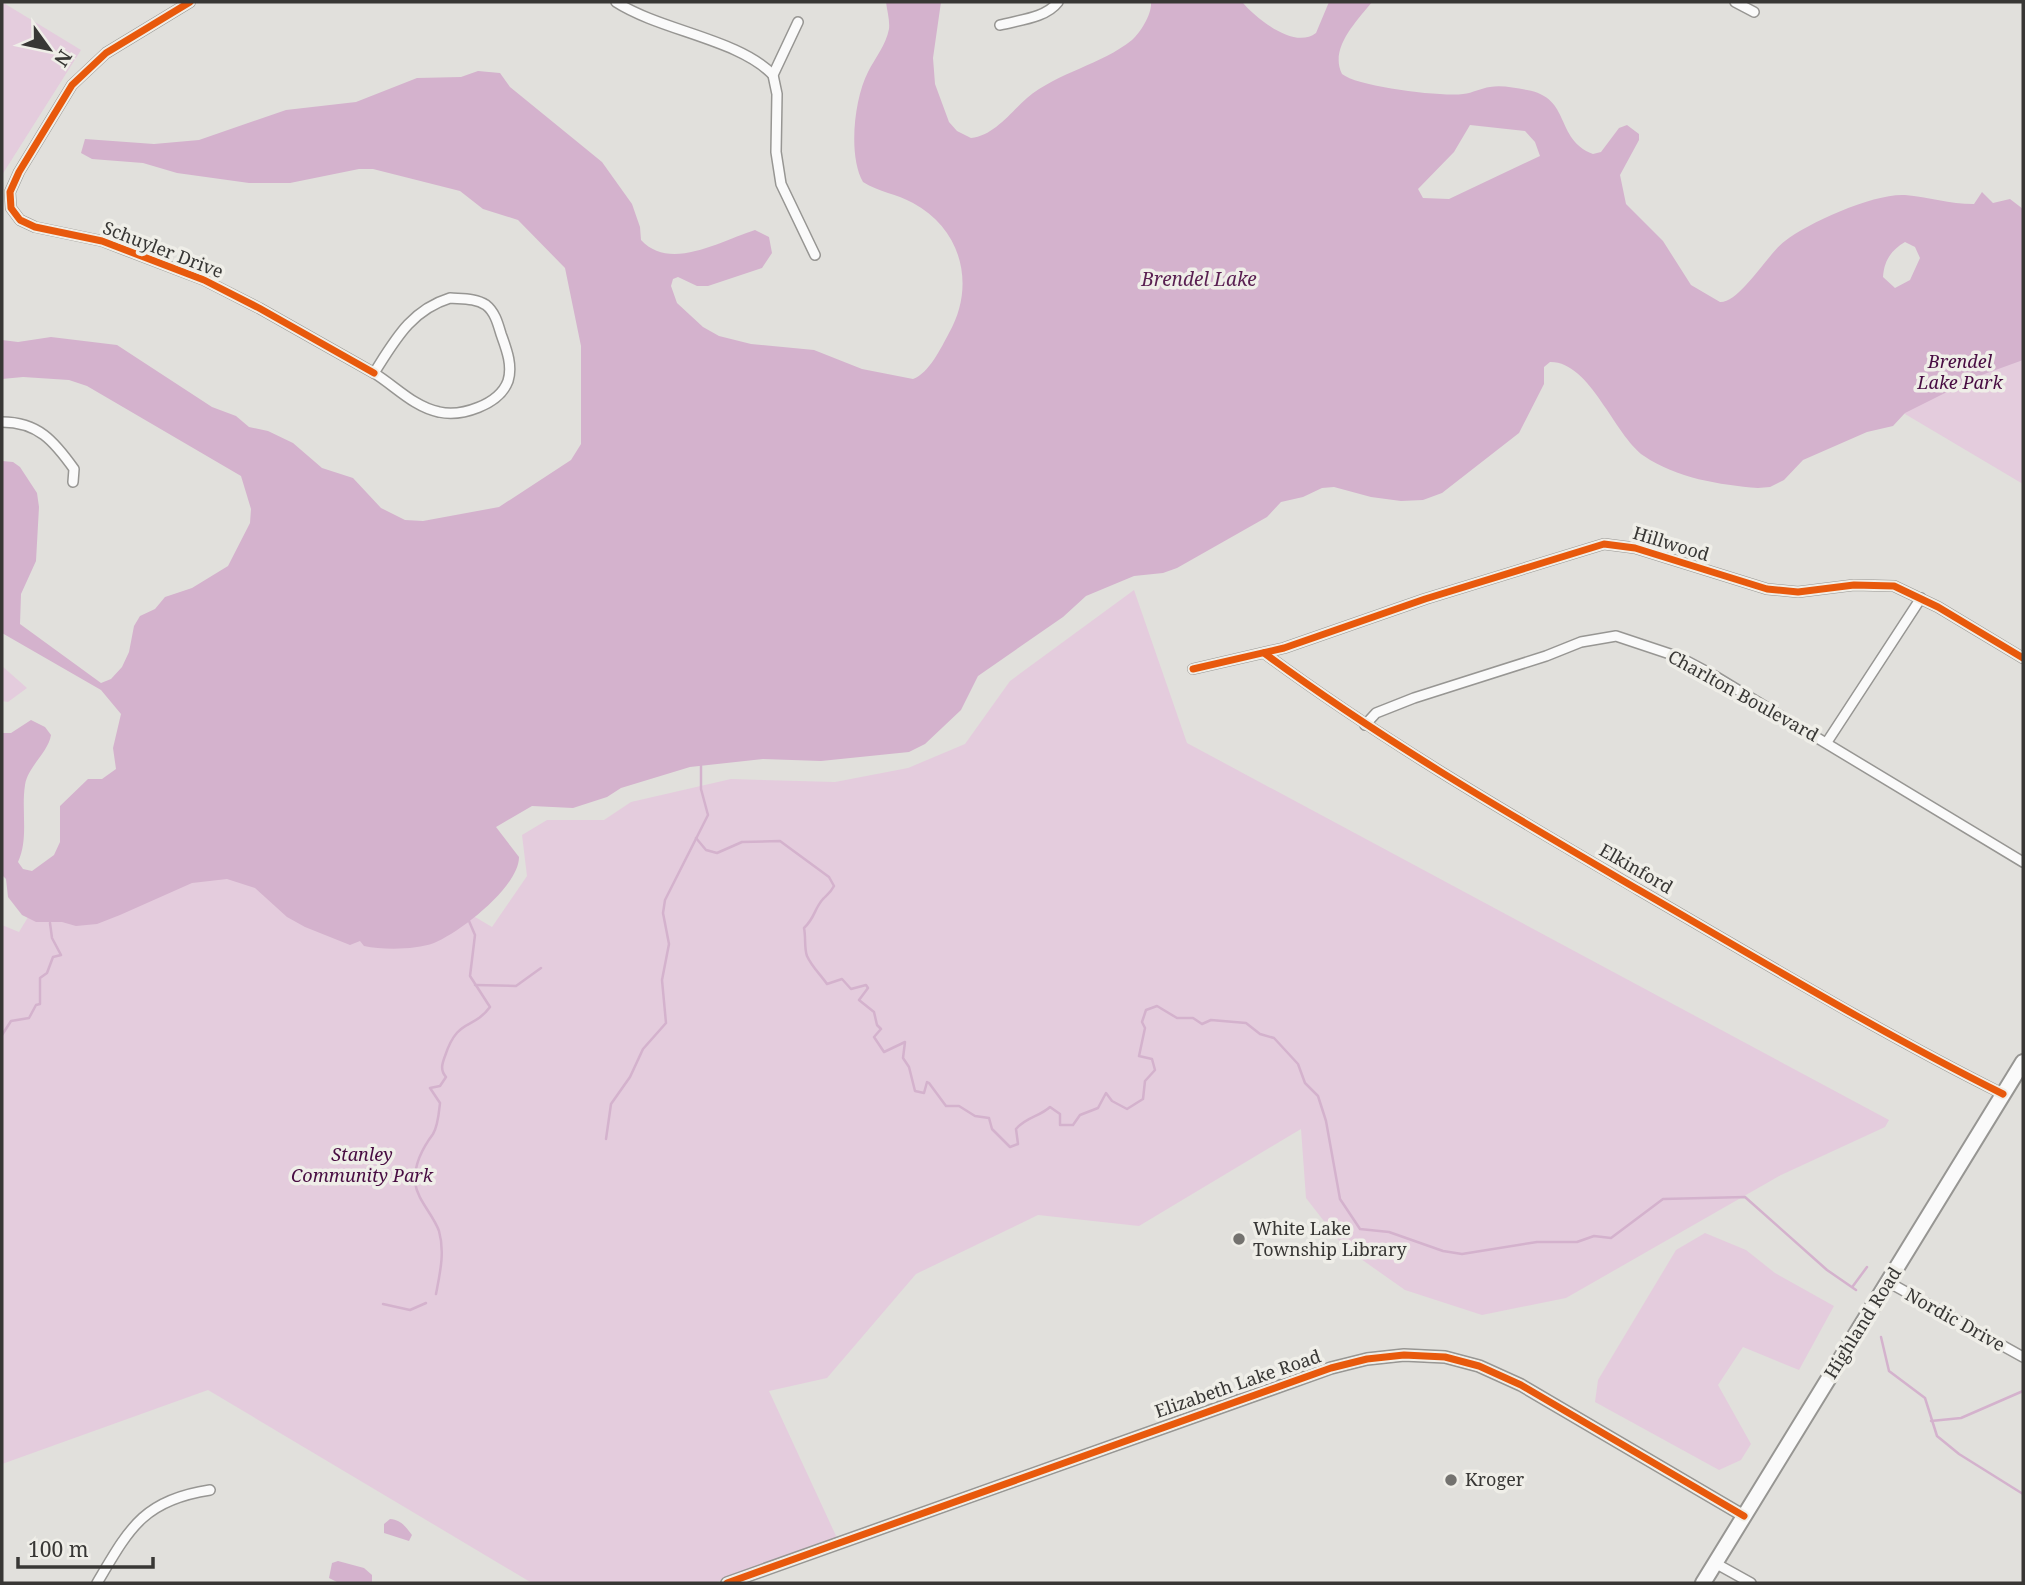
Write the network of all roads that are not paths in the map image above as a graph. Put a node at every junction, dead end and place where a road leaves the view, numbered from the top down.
1 (190, 2) edge
2 (616, 2) edge
3 (1058, 2) edge
4 (1735, 2) edge
5 (1754, 12) dead end
6 (797, 22) dead end
7 (1000, 25) dead end
8 (773, 75) junction
9 (7, 209) edge
10 (815, 255) dead end
11 (374, 373) junction
12 (2, 422) edge
13 (73, 482) dead end
14 (1921, 598) junction
15 (1264, 653) junction
16 (2023, 659) edge
17 (1193, 669) dead end
18 (1365, 725) junction
19 (1827, 742) junction
20 (2023, 862) edge
21 (2023, 1062) edge
22 (2003, 1094) junction
23 (1888, 1282) junction
24 (2023, 1357) edge
25 (210, 1490) dead end
26 (1744, 1516) junction
27 (1715, 1563) junction
28 (97, 1583) edge
29 (727, 1583) edge
30 (1703, 1583) edge
31 (1751, 1583) edge

1 - 9 street
2 - 8 street
3 - 7 street
4 - 5 street
6 - 8 street
8 - 10 street
9 - 11 street, Schuyler Drive
11 - 11 street, Schuyler Drive
12 - 13 street
14 - 15 street, Hillwood
14 - 16 street, Hillwood
14 - 19 street
15 - 17 street, Hillwood
15 - 18 street, Elkinford
18 - 19 street, Charlton Boulevard
18 - 22 street, Elkinford
19 - 20 street, Charlton Boulevard
21 - 22 highway, Highland Road
22 - 23 highway, Highland Road
23 - 24 street, Nordic Drive
23 - 26 highway, Highland Road
25 - 28 street
26 - 27 highway, Highland Road
26 - 29 street, Elizabeth Lake Road
27 - 30 highway, Highland Road
27 - 31 street

